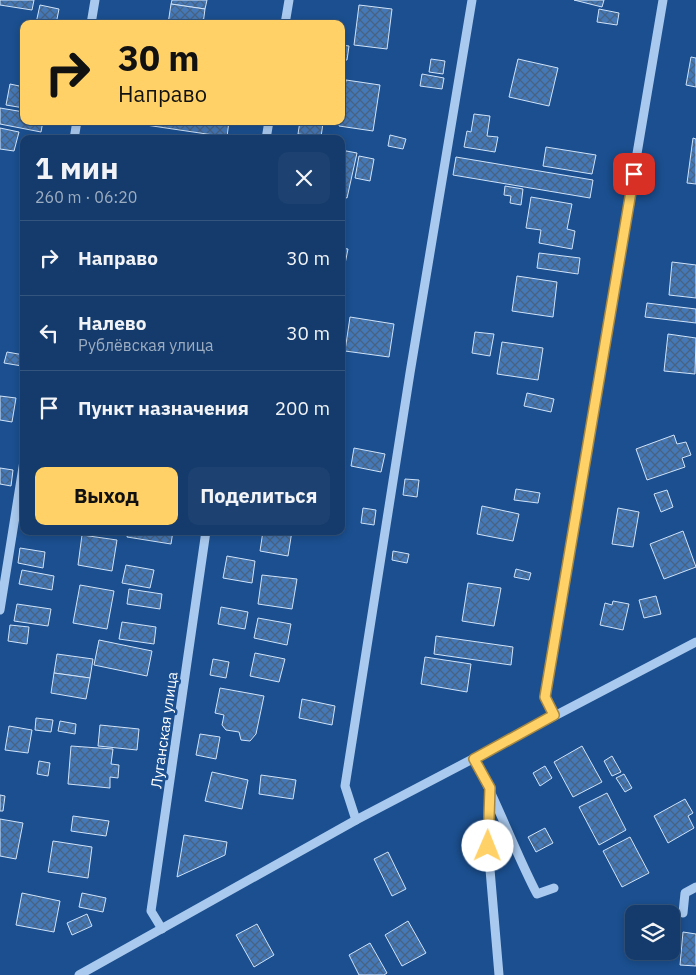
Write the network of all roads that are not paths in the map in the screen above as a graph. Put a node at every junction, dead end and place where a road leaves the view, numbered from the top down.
1 (95, 0) edge
2 (288, 0) edge
3 (472, 0) edge
4 (663, 0) edge
5 (92, 20) edge
6 (286, 20) edge
7 (20, 486) edge
8 (205, 535) edge
9 (0, 610) edge
10 (696, 642) edge
11 (554, 715) junction
12 (474, 759) junction
13 (490, 788) junction
14 (356, 820) junction
15 (696, 886) edge
16 (554, 888) dead end
17 (683, 913) dead end
18 (162, 929) junction
19 (79, 975) edge
20 (499, 975) edge

1 - 5 street
2 - 6 street
3 - 14 street
4 - 11 street
7 - 9 street
8 - 18 street, Луганская улица
10 - 11 street
11 - 12 street
12 - 13 street
12 - 14 street
13 - 16 street
13 - 20 street
14 - 18 street
15 - 17 street
18 - 19 street

